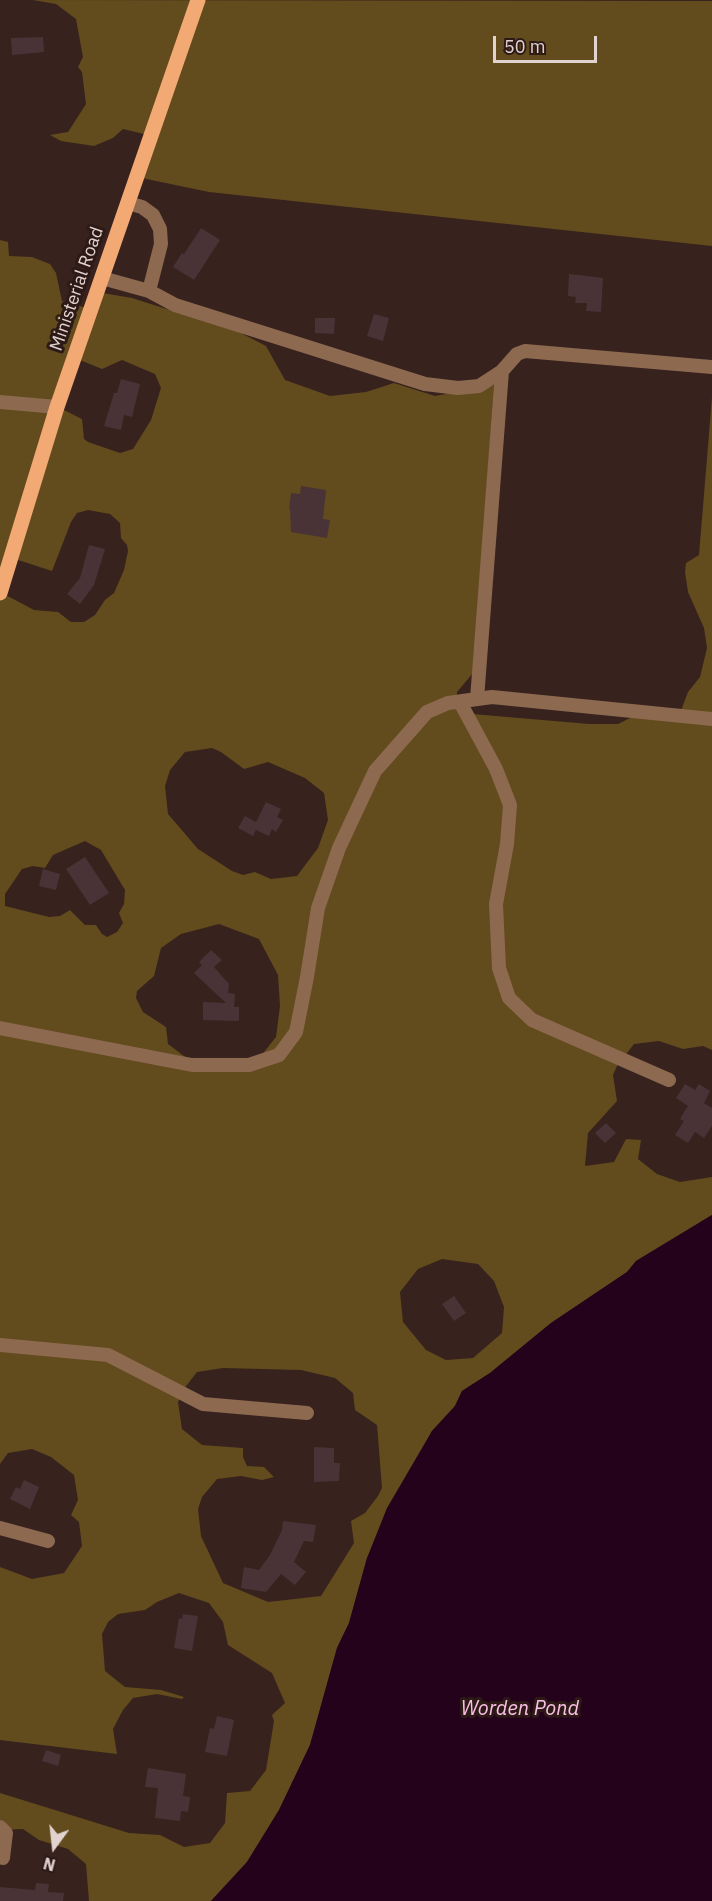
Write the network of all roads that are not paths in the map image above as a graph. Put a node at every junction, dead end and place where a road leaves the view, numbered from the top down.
1 (198, 0) edge
2 (128, 203) junction
3 (102, 278) junction
4 (149, 291) junction
5 (712, 367) edge
6 (502, 371) junction
7 (0, 402) edge
8 (57, 408) junction
9 (0, 593) edge
10 (477, 699) junction
11 (460, 702) junction
12 (712, 719) edge
13 (0, 1028) edge
14 (669, 1080) dead end
15 (0, 1345) edge
16 (307, 1413) dead end
17 (0, 1528) edge
18 (48, 1540) dead end
19 (0, 1827) edge
20 (3, 1858) dead end

1 - 2 main road, Ministerial Road
2 - 3 main road, Ministerial Road
2 - 4 lane
3 - 4 lane
3 - 8 main road, Ministerial Road
4 - 6 lane
5 - 6 lane
6 - 10 lane
7 - 8 lane
8 - 9 main road, Ministerial Road
10 - 11 lane
10 - 12 lane
11 - 13 lane
11 - 14 lane
15 - 16 lane
17 - 18 lane
19 - 20 lane

